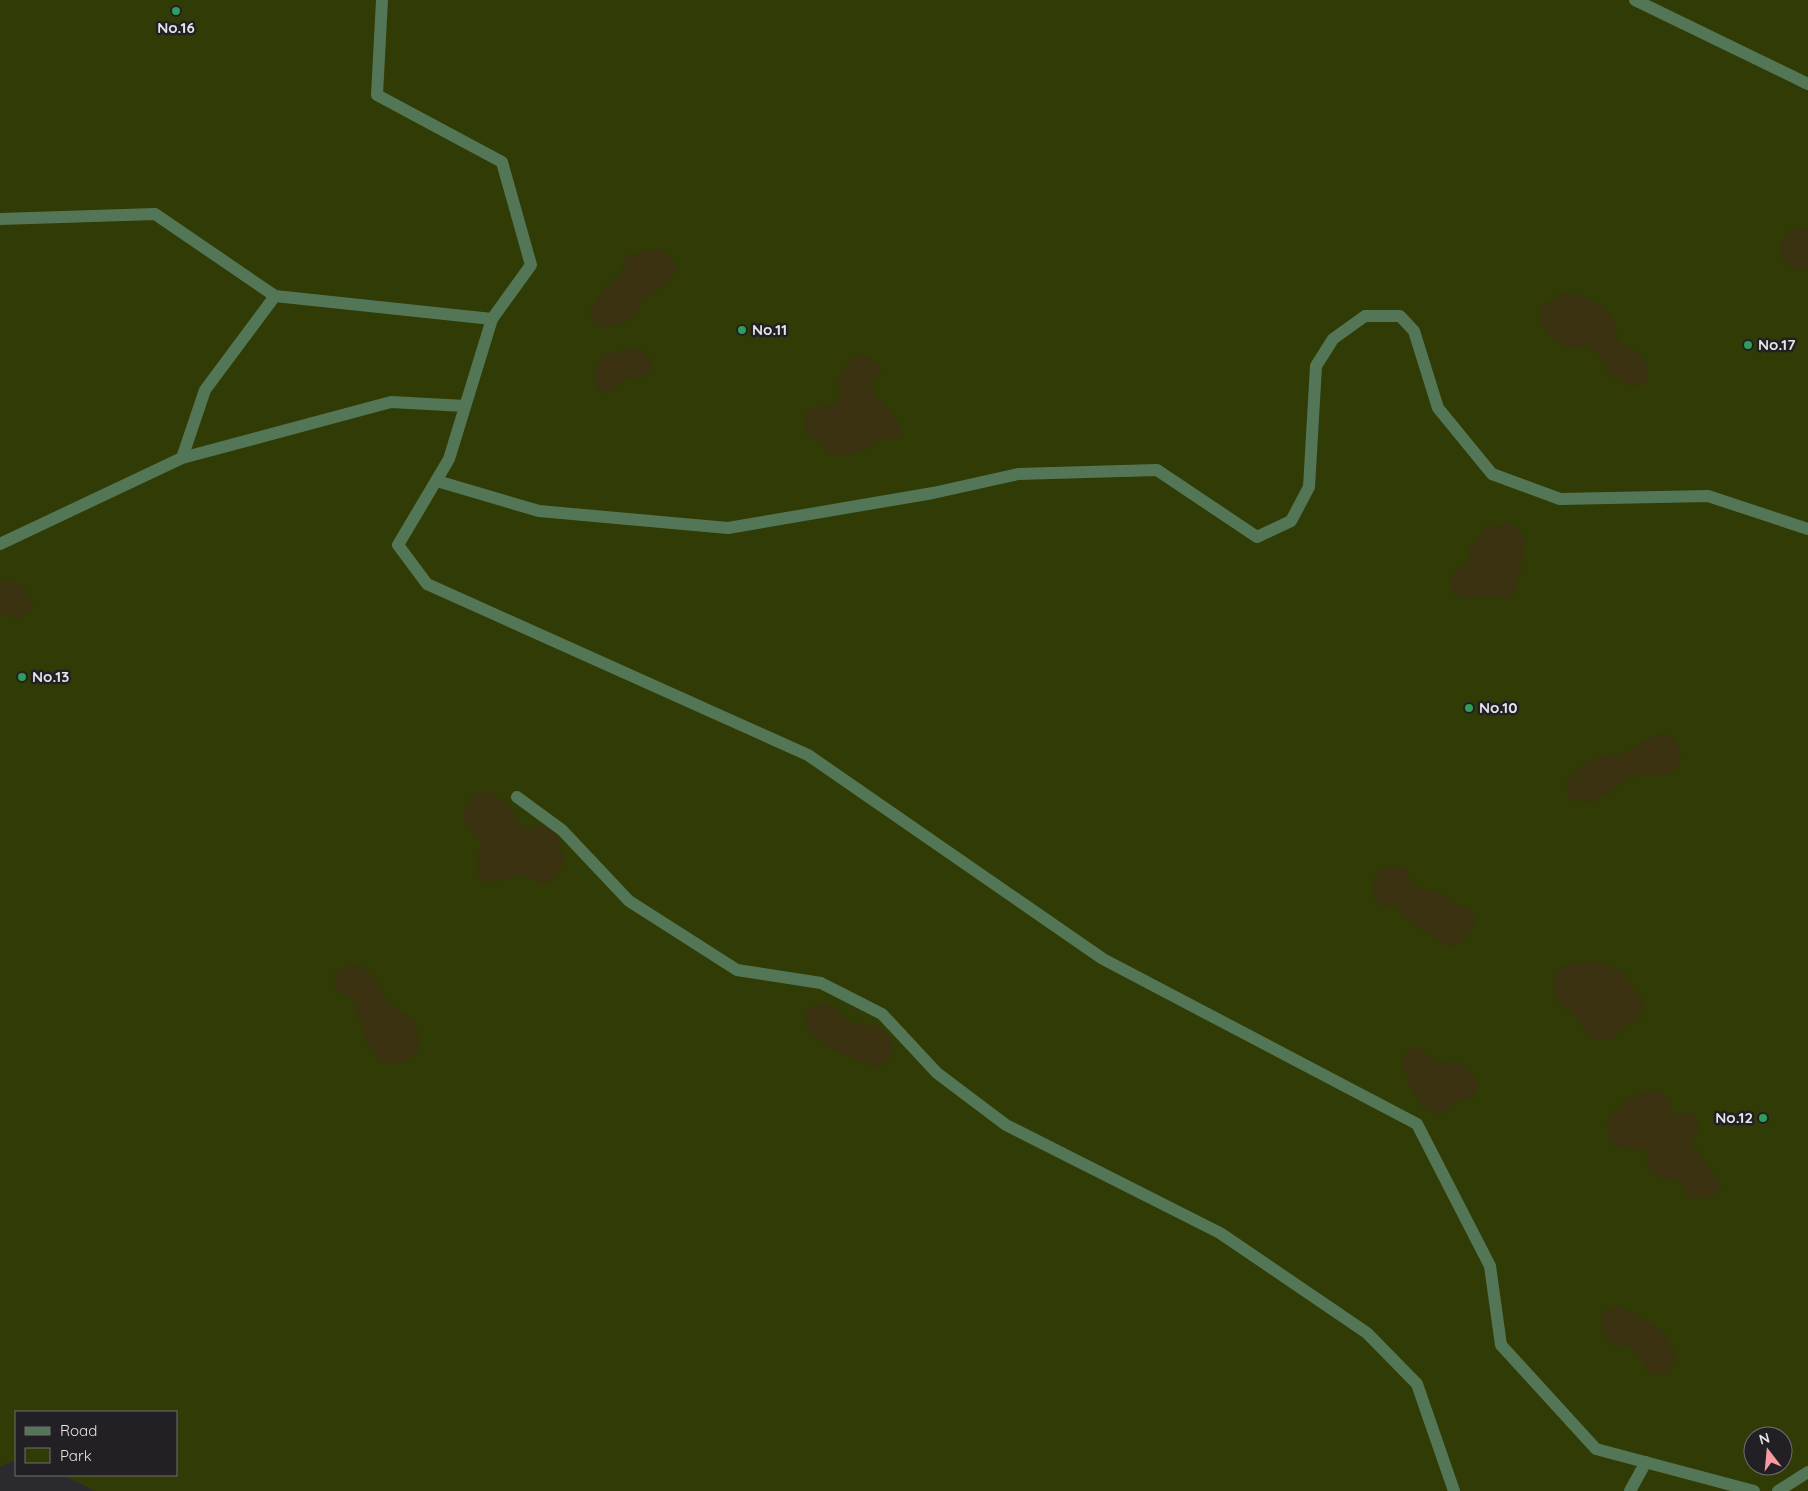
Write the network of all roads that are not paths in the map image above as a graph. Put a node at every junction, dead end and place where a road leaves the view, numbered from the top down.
1 (382, 0) edge
2 (1635, 0) edge
3 (1808, 84) edge
4 (0, 219) edge
5 (275, 296) junction
6 (492, 319) junction
7 (465, 406) junction
8 (182, 458) junction
9 (437, 481) junction
10 (1808, 529) edge
11 (0, 544) edge
12 (517, 797) dead end
13 (1646, 1462) junction
14 (1808, 1472) edge
15 (1454, 1491) edge
16 (1630, 1491) edge
17 (1754, 1491) edge
18 (1778, 1491) edge

1 - 6 lane
2 - 3 lane
4 - 5 lane
5 - 6 lane
5 - 8 lane
6 - 7 lane
7 - 8 lane
7 - 9 lane
8 - 11 lane
9 - 10 lane
9 - 13 lane
12 - 15 lane
13 - 16 lane
13 - 17 lane
14 - 18 lane

